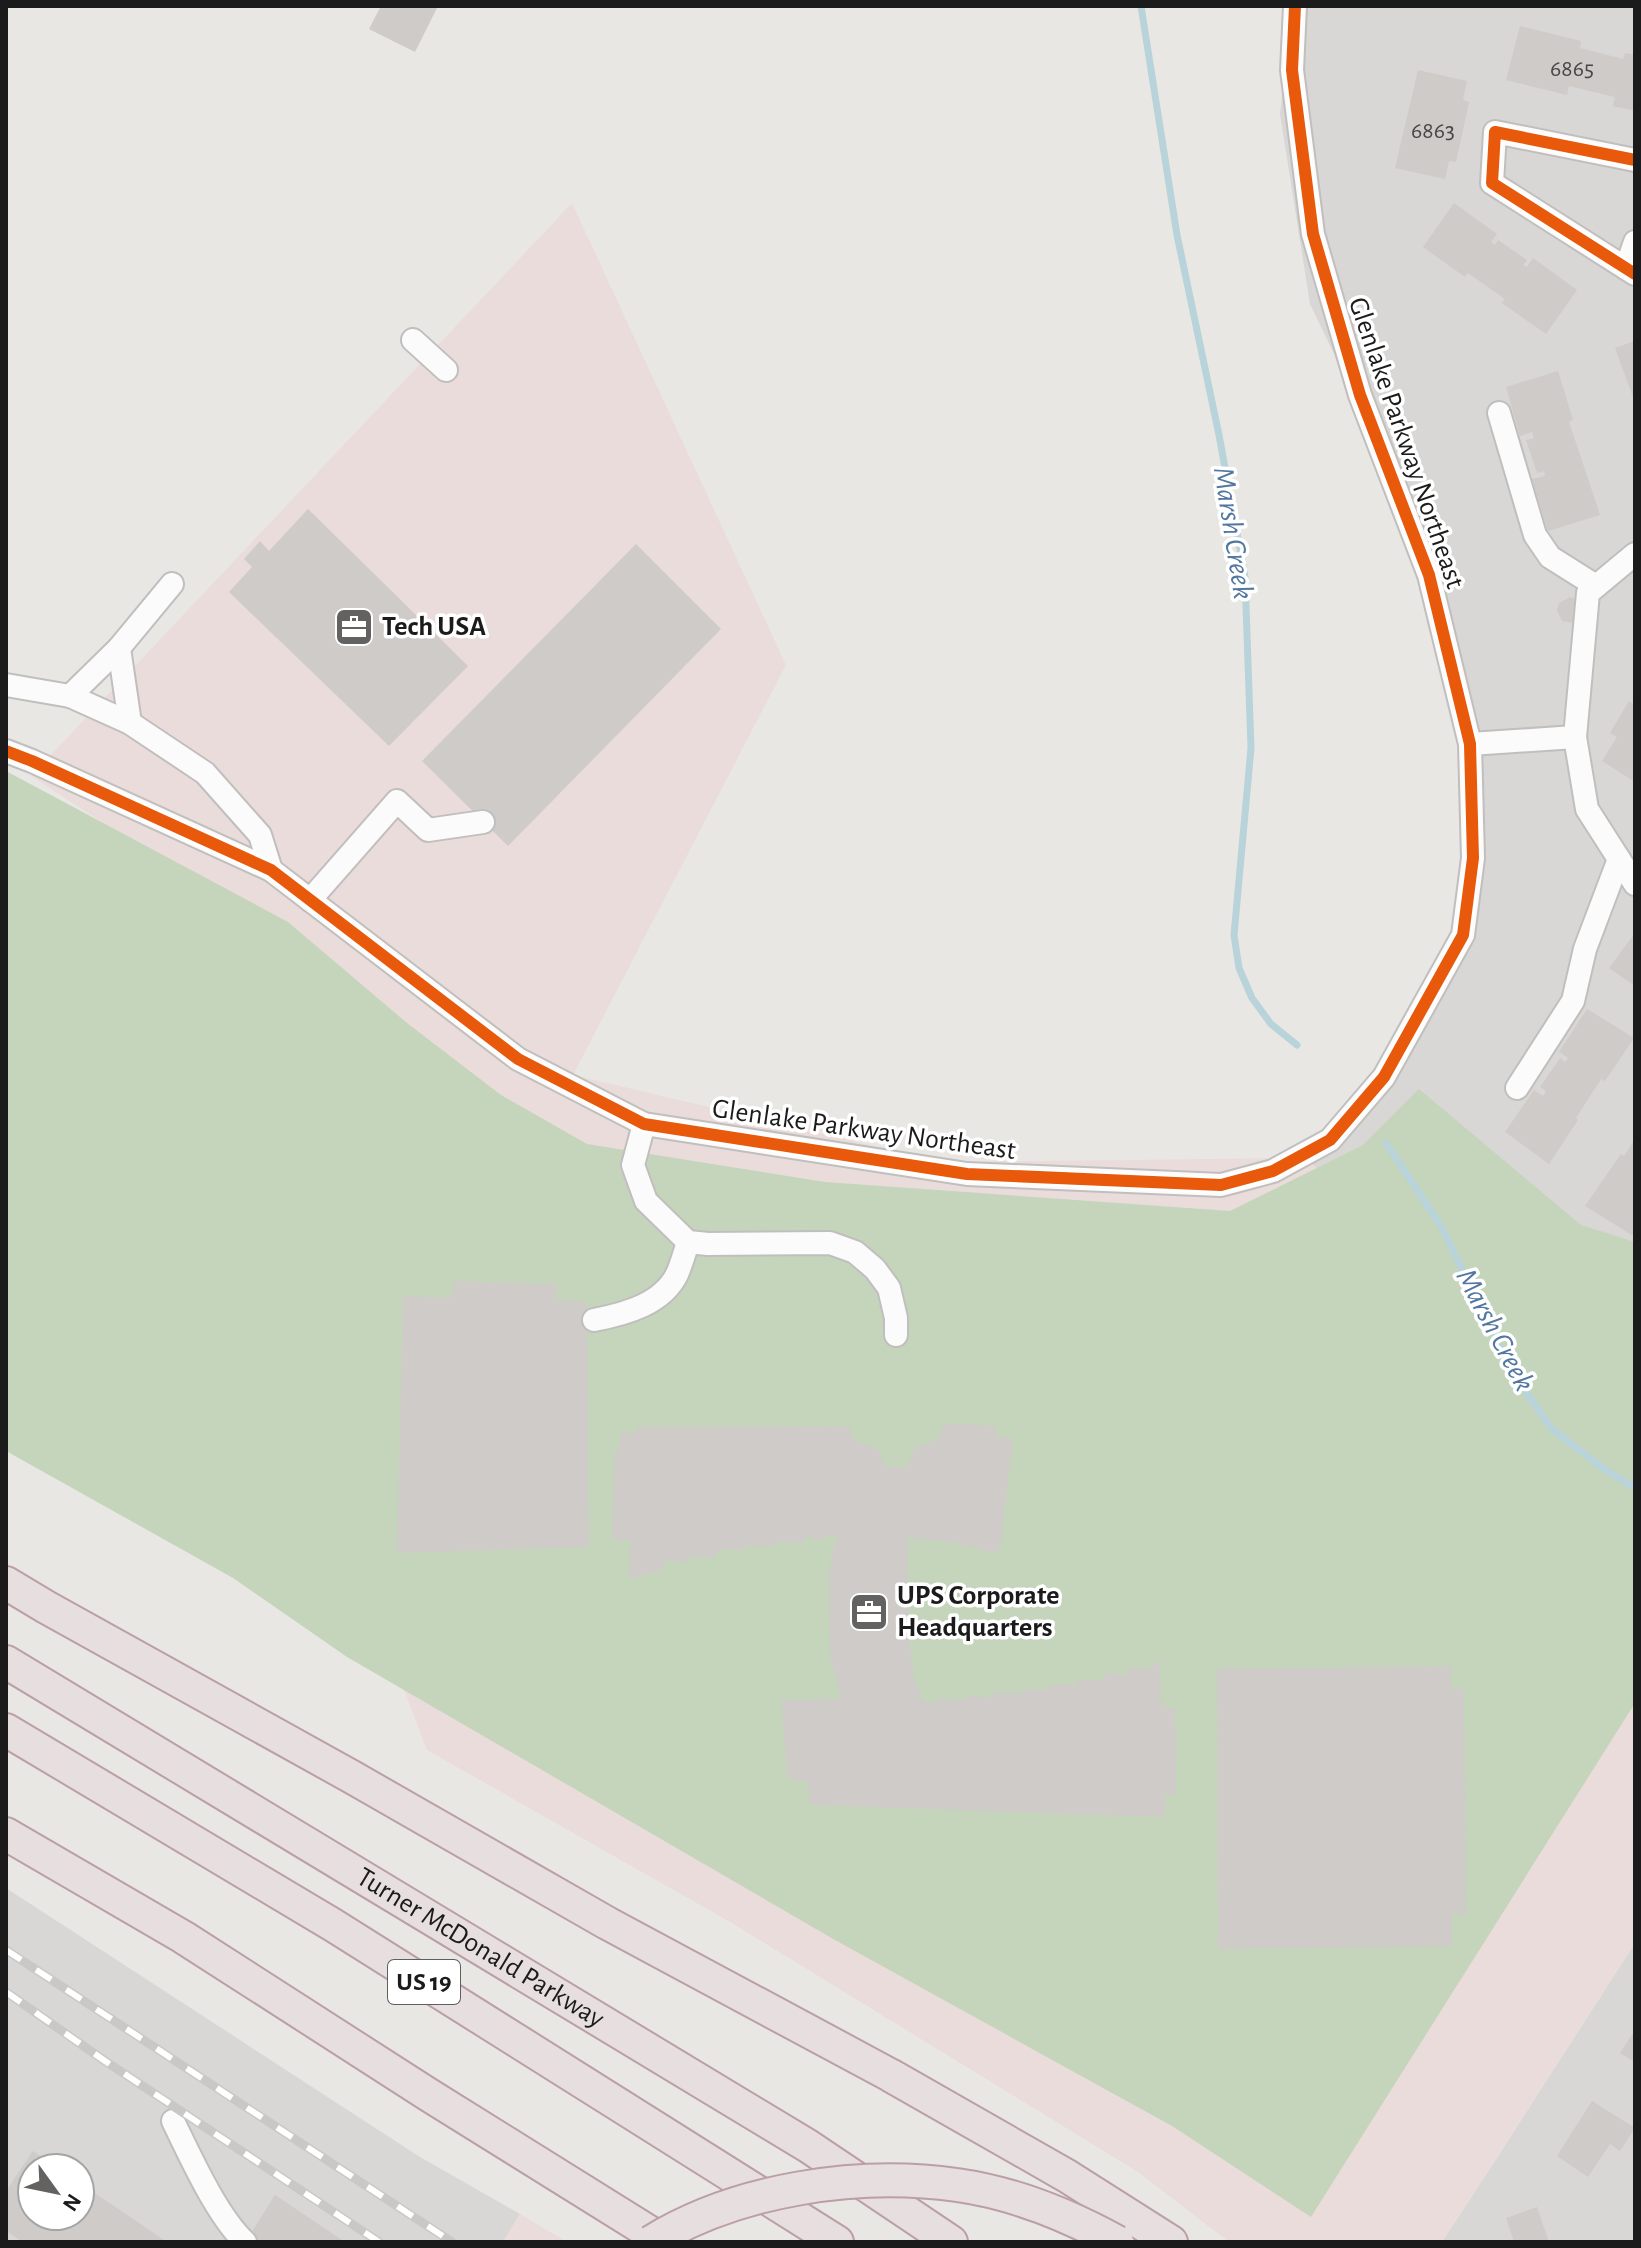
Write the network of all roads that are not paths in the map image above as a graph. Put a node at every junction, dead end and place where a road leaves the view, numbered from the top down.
1 (1295, 6) edge
2 (1635, 160) edge
3 (1635, 242) edge
4 (1630, 271) edge
5 (413, 340) dead end
6 (446, 370) dead end
7 (1499, 413) dead end
8 (1635, 554) edge
9 (172, 584) dead end
10 (1596, 586) junction
11 (119, 648) junction
12 (6, 685) edge
13 (70, 696) junction
14 (130, 723) junction
15 (1575, 737) junction
16 (1470, 744) junction
17 (6, 751) edge
18 (483, 822) dead end
19 (1619, 859) junction
20 (271, 870) junction
21 (1635, 884) edge
22 (310, 900) junction
23 (1517, 1088) dead end
24 (644, 1124) junction
25 (688, 1242) junction
26 (594, 1320) dead end
27 (896, 1335) dead end
28 (6, 1583) edge
29 (6, 1662) edge
30 (6, 1730) edge
31 (6, 1834) edge
32 (173, 2121) dead end
33 (245, 2242) edge
34 (651, 2242) edge
35 (665, 2242) edge
36 (837, 2242) edge
37 (951, 2242) edge
38 (1117, 2242) edge
39 (1171, 2242) edge

1 - 16 street, Glenlake Parkway Northeast
2 - 4 street
3 - 4 street
5 - 6 street
7 - 10 street
8 - 10 street
9 - 11 street
10 - 15 street
11 - 13 street
11 - 14 street
12 - 13 street
13 - 14 street
14 - 20 street
15 - 16 street
15 - 19 street
16 - 24 street, Glenlake Parkway Northeast
17 - 20 street, Glenlake Parkway Northeast
18 - 22 street
19 - 21 street
19 - 23 street
20 - 22 street, Glenlake Parkway Northeast
22 - 24 street, Glenlake Parkway Northeast
24 - 25 street
25 - 26 street
25 - 27 street
28 - 39 highway
29 - 37 highway, Turner McDonald Parkway / US 19
30 - 36 highway, Turner McDonald Parkway / US 19
31 - 35 highway
32 - 33 street
34 - 38 highway, bridge

